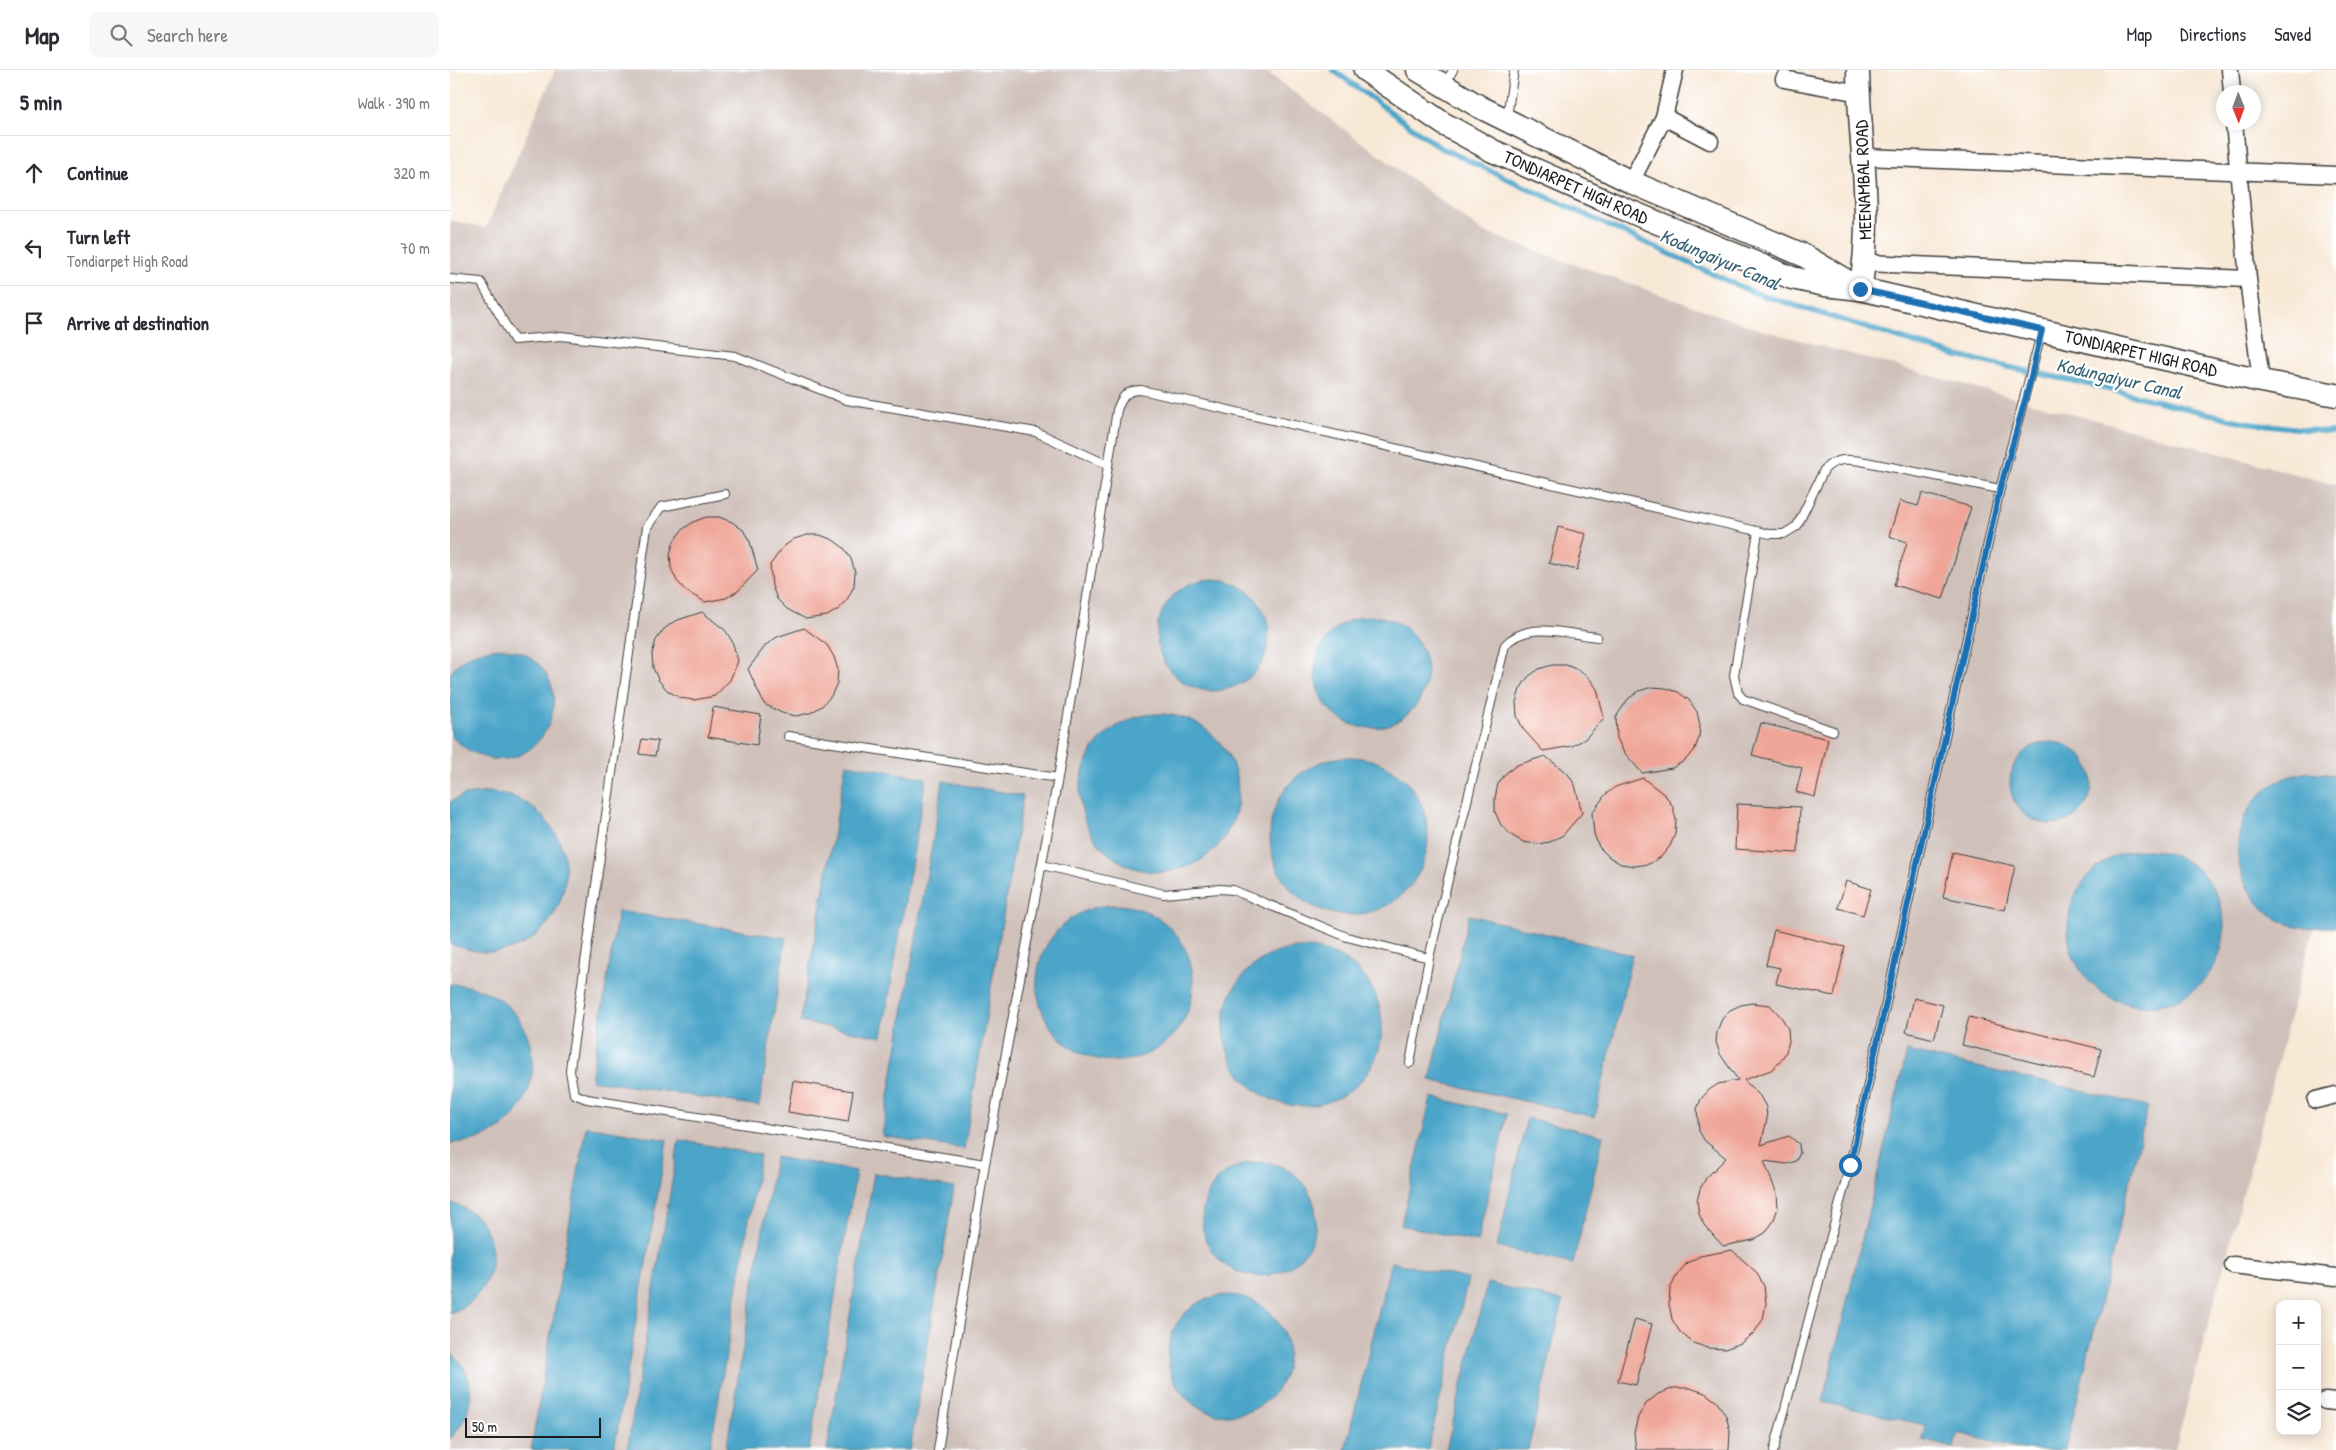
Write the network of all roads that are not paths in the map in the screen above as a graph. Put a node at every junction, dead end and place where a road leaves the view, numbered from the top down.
1 (1365, 70) edge
2 (1418, 70) edge
3 (1514, 70) edge
4 (1676, 70) edge
5 (1858, 70) edge
6 (2230, 70) edge
7 (1448, 78) edge
8 (1784, 79) dead end
9 (2231, 85) edge
10 (1859, 94) junction
11 (1664, 117) junction
12 (1506, 120) junction
13 (2235, 130) edge
14 (1710, 141) dead end
15 (1864, 158) junction
16 (2239, 172) junction
17 (2336, 175) edge
18 (1631, 182) junction
19 (1865, 263) junction
20 (450, 279) edge
21 (2248, 279) junction
22 (1860, 289) junction
23 (2042, 330) junction
24 (2261, 381) junction
25 (2336, 395) edge
26 (1108, 465) junction
27 (2000, 489) junction
28 (725, 494) dead end
29 (1758, 532) junction
30 (1597, 637) dead end
31 (1833, 731) dead end
32 (788, 736) dead end
33 (1058, 778) junction
34 (1042, 864) junction
35 (1429, 958) junction
36 (1410, 1063) dead end
37 (2336, 1095) edge
38 (2316, 1100) dead end
39 (985, 1164) junction
40 (2233, 1265) dead end
41 (2336, 1277) edge
42 (938, 1450) edge
43 (1774, 1450) edge

1 - 22 main road, TONDIARPET HIGH ROAD
2 - 7 main road, TONDIARPET HIGH ROAD
3 - 12 lane
4 - 11 street
5 - 10 main road, MEENAMBAL ROAD
6 - 9 street
7 - 12 main road, TONDIARPET HIGH ROAD
8 - 10 street
10 - 15 main road, MEENAMBAL ROAD
11 - 14 street
11 - 18 street
12 - 18 main road, TONDIARPET HIGH ROAD
13 - 16 street
15 - 16 street
15 - 19 main road, MEENAMBAL ROAD
16 - 17 street
16 - 21 street
18 - 22 main road, TONDIARPET HIGH ROAD
19 - 21 street
19 - 22 main road, MEENAMBAL ROAD
20 - 26 lane
21 - 24 street
22 - 23 main road, TONDIARPET HIGH ROAD
23 - 24 main road, TONDIARPET HIGH ROAD
23 - 27 lane
24 - 25 main road, TONDIARPET HIGH ROAD
26 - 29 lane
26 - 33 lane
27 - 29 lane
27 - 43 lane
28 - 39 lane
29 - 31 lane
30 - 35 lane
32 - 33 lane
33 - 34 lane
34 - 35 lane
34 - 39 lane
35 - 36 lane
37 - 38 street
39 - 42 lane
40 - 41 street

